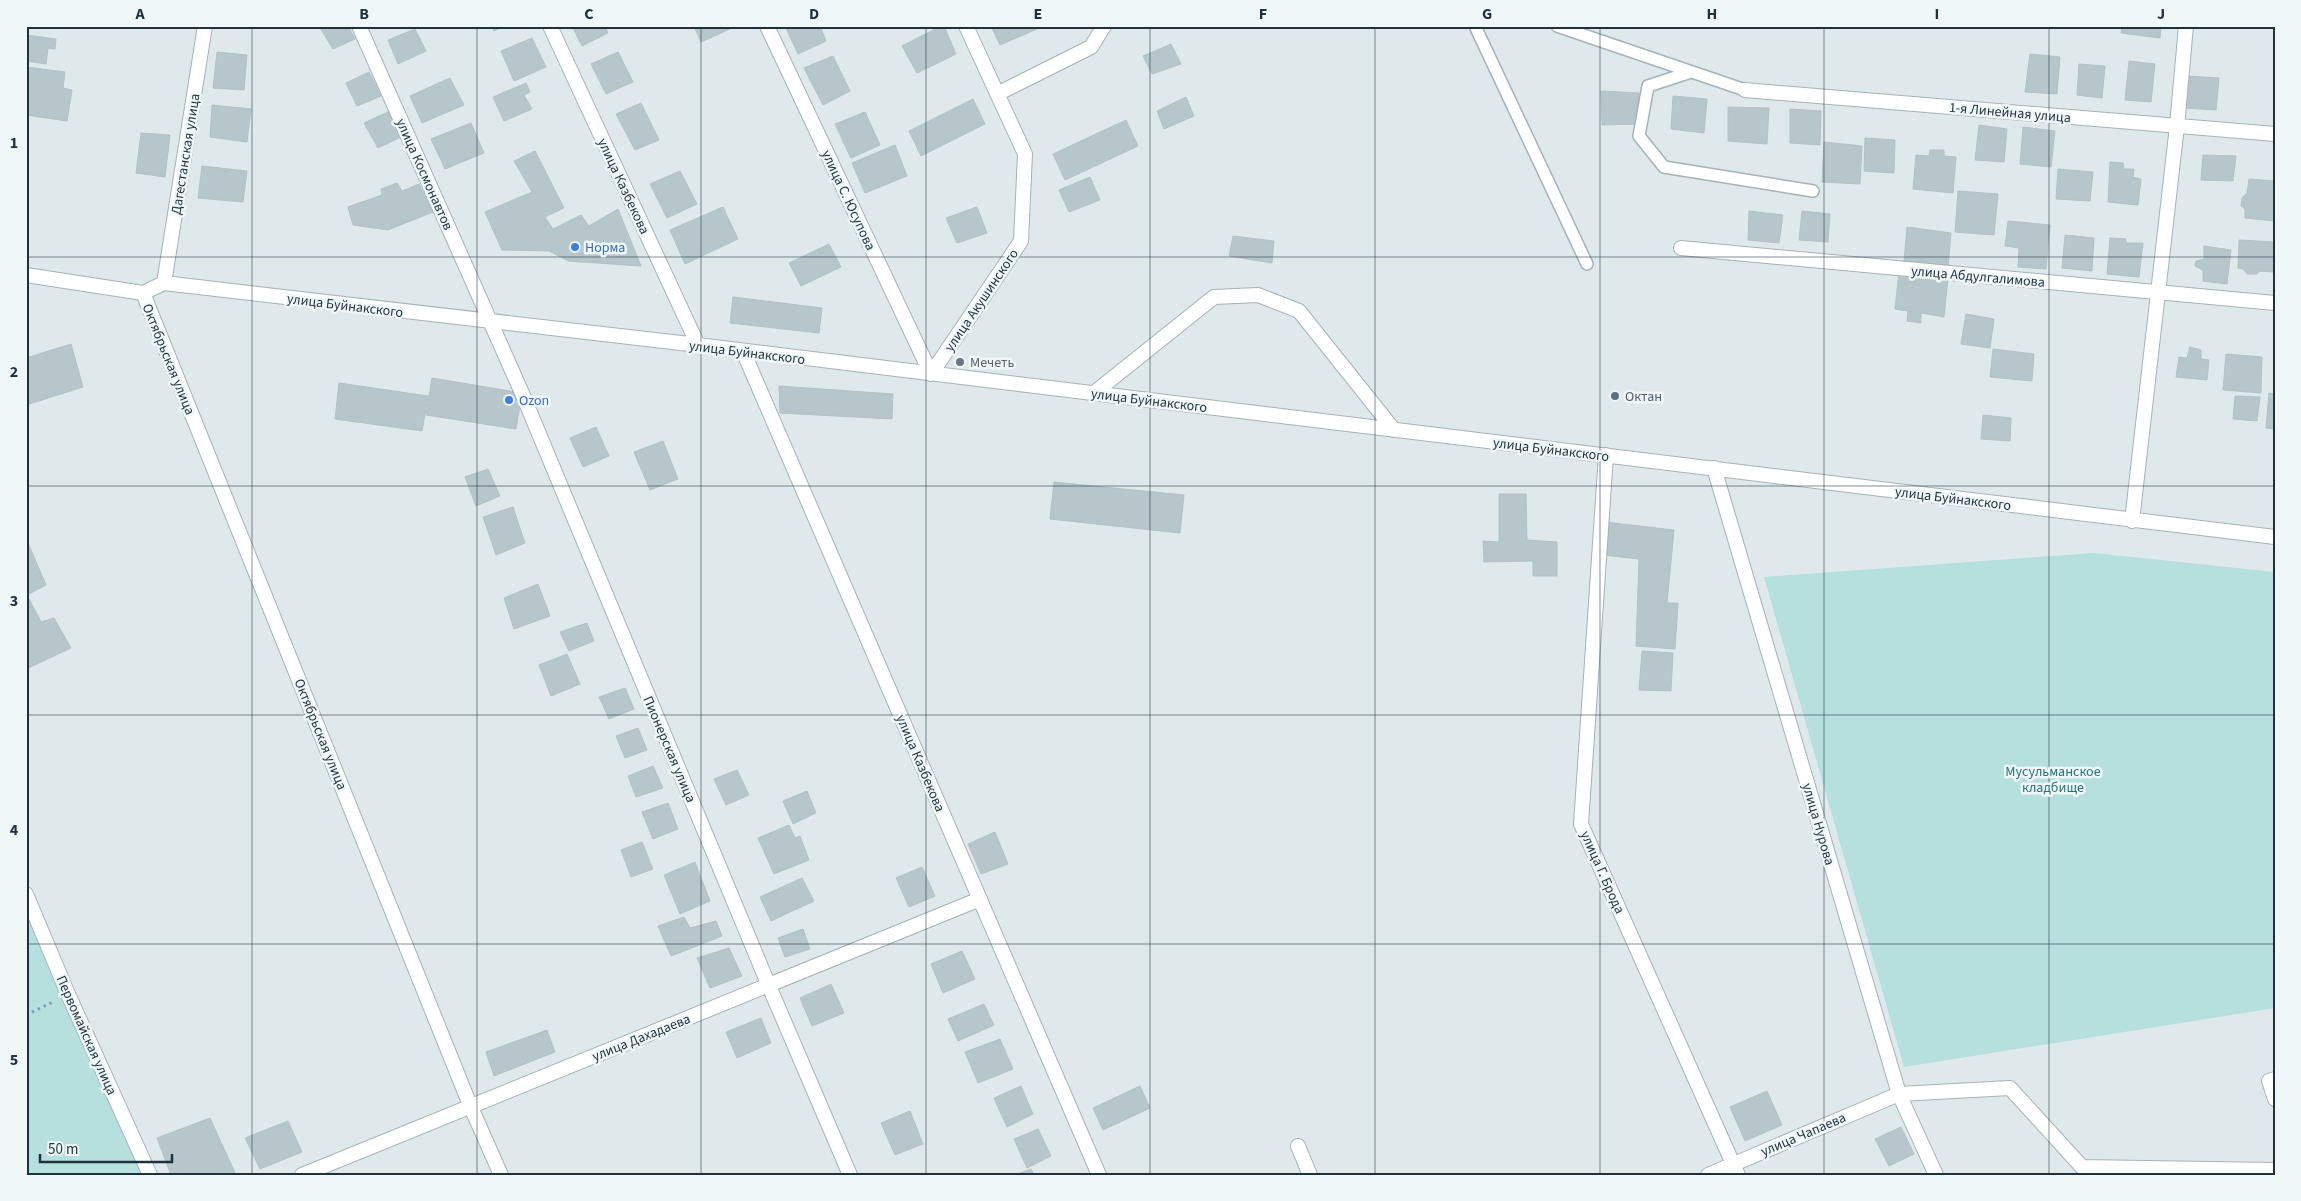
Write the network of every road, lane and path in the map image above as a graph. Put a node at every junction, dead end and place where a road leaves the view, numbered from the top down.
1 (206, 26) edge
2 (359, 26) edge
3 (550, 26) edge
4 (767, 26) edge
5 (966, 26) edge
6 (1104, 26) edge
7 (1475, 26) edge
8 (1557, 26) edge
9 (2186, 26) edge
10 (1691, 72) junction
11 (1744, 90) joint
12 (997, 94) junction
13 (2177, 126) junction
14 (2275, 134) edge
15 (1813, 191) dead end
16 (1681, 248) dead end
17 (1587, 264) dead end
18 (26, 275) edge
19 (164, 283) junction
20 (2158, 292) junction
21 (143, 293) junction
22 (2275, 304) edge
23 (491, 322) junction
24 (698, 345) junction
25 (743, 351) junction
26 (931, 374) junction
27 (1094, 393) junction
28 (1394, 430) junction
29 (1606, 455) junction
30 (1714, 468) junction
31 (2132, 521) junction
32 (2275, 537) edge
33 (26, 894) edge
34 (980, 899) junction
35 (768, 986) junction
36 (68, 994) junction
37 (26, 1014) edge
38 (2275, 1079) edge
39 (1899, 1094) junction
40 (2275, 1099) edge
41 (470, 1105) junction
42 (1298, 1146) dead end
43 (1736, 1169) edge
44 (2275, 1170) edge
45 (150, 1175) edge
46 (302, 1175) edge
47 (501, 1175) edge
48 (850, 1175) edge
49 (1099, 1175) edge
50 (1310, 1175) edge
51 (1708, 1175) edge
52 (1936, 1175) edge

1 - 19 street, Дагестанская улица
2 - 23 street, улица Космонавтов
3 - 24 street, улица Казбекова
4 - 26 street, улица С. Юсупова
5 - 12 street, улица Акушинского
6 - 12 street
7 - 17 lane
8 - 10 lane
9 - 13 street
10 - 11 lane
10 - 15 lane
11 - 13 street, 1-я Линейная улица
12 - 26 street, улица Акушинского
13 - 14 street, 1-я Линейная улица
13 - 20 street
16 - 20 street, улица Абдулгалимова
18 - 21 street
19 - 21 street
19 - 23 street, улица Буйнакского
20 - 22 street, улица Абдулгалимова
20 - 31 street
21 - 41 street, Октябрьская улица
23 - 24 street, улица Буйнакского
23 - 35 street, Пионерская улица
24 - 25 street, улица Буйнакского
25 - 26 street, улица Буйнакского
25 - 34 street, улица Казбекова
26 - 27 street, улица Буйнакского
27 - 28 street, улица Буйнакского
27 - 28 street
28 - 29 street, улица Буйнакского
29 - 30 street, улица Буйнакского
29 - 43 street, улица Г. Брода
30 - 31 street, улица Буйнакского
30 - 39 street, улица Нурова
31 - 32 street, улица Буйнакского
33 - 36 street, Первомайская улица
34 - 35 street, улица Дахадаева
34 - 49 street, улица Казбекова
35 - 41 street, улица Дахадаева
35 - 48 street, Пионерская улица
36 - 37 path
36 - 45 street, Первомайская улица
38 - 40 street
39 - 43 street, улица Чапаева
39 - 44 street, улица Чапаева
39 - 52 street, улица Нурова
41 - 46 street, улица Дахадаева
41 - 47 street, Октябрьская улица
42 - 50 street
43 - 51 street, улица Чапаева

